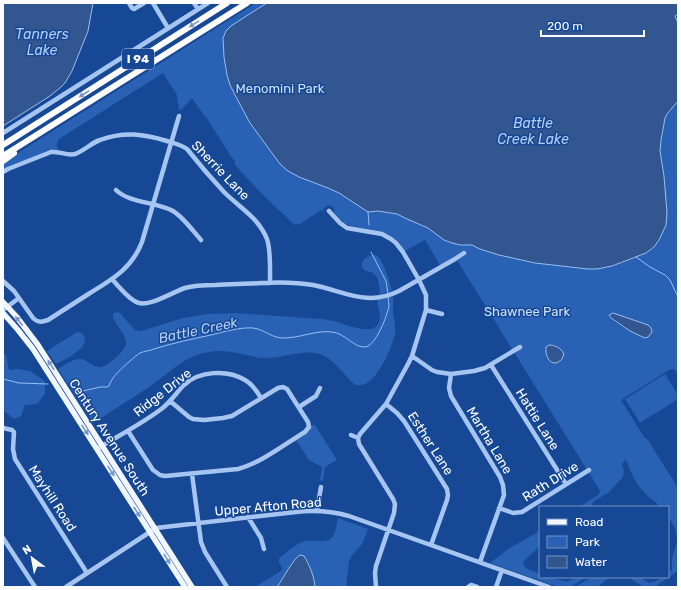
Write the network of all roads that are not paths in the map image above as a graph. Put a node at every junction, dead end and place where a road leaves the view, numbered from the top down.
1 (129, 3) edge
2 (144, 3) edge
3 (153, 3) edge
4 (194, 3) edge
5 (208, 3) edge
6 (227, 3) edge
7 (247, 3) edge
8 (198, 9) junction
9 (168, 28) junction
10 (50, 115) junction
11 (179, 116) dead end
12 (59, 120) junction
13 (3, 133) edge
14 (3, 141) edge
15 (171, 142) junction
16 (3, 145) edge
17 (3, 156) edge
18 (3, 161) edge
19 (3, 172) edge
20 (116, 190) dead end
21 (153, 204) junction
22 (329, 211) dead end
23 (201, 240) dead end
24 (464, 253) dead end
25 (112, 279) junction
26 (419, 280) junction
27 (3, 281) edge
28 (270, 282) junction
29 (19, 298) junction
30 (4, 308) edge
31 (426, 310) junction
32 (442, 314) dead end
33 (520, 347) dead end
34 (412, 356) junction
35 (491, 365) junction
36 (450, 374) junction
37 (320, 388) dead end
38 (261, 398) junction
39 (170, 401) junction
40 (386, 404) junction
41 (299, 407) junction
42 (3, 428) edge
43 (128, 430) junction
44 (351, 435) dead end
45 (358, 438) junction
46 (102, 446) junction
47 (97, 449) junction
48 (589, 470) dead end
49 (192, 474) junction
50 (566, 484) junction
51 (321, 487) dead end
52 (499, 508) junction
53 (318, 510) junction
54 (248, 517) junction
55 (197, 523) junction
56 (152, 530) junction
57 (388, 530) junction
58 (3, 538) edge
59 (431, 545) junction
60 (264, 549) dead end
61 (480, 562) junction
62 (502, 570) junction
63 (87, 573) junction
64 (34, 587) edge
65 (66, 587) edge
66 (185, 587) edge
67 (192, 587) edge
68 (227, 587) edge
69 (376, 587) edge
70 (468, 587) edge
71 (477, 587) edge
72 (496, 587) edge
73 (549, 587) edge

1 - 2 street
3 - 9 street
4 - 8 street
5 - 8 street
6 -> 10 highway, I 94
7 - 12 highway, I 94
8 - 9 street
9 - 13 street
10 - 14 highway
10 - 16 highway, I 94
11 - 15 street
12 - 17 highway, I 94
12 - 18 highway
15 - 19 street, Sherrie Lane
15 - 21 street
15 - 28 street, Sherrie Lane
20 - 21 street
21 - 23 street
21 - 25 street
22 - 26 street
24 - 26 street
25 - 28 street
25 - 29 street
26 - 28 street
26 - 31 street
27 - 29 street
29 - 30 street
46 -> 30 main road, Century Avenue South
30 -> 47 main road, Century Avenue South
31 - 32 street
31 - 34 street
33 - 35 street
34 - 36 street
34 - 40 street
35 - 36 street
35 - 50 street, Hattie Lane
36 - 52 street, Martha Lane
37 - 41 street
38 - 39 street
38 - 39 street, Ridge Drive
38 - 41 street
39 - 43 street, Ridge Drive
40 - 45 street
40 - 59 street, Esther Lane
41 - 49 street
42 - 63 street, Mayhill Road
43 - 46 street, Ridge Drive
43 - 49 street
44 - 45 street
45 - 57 street
46 - 47 street, Ridge Drive
46 - 56 main road, Century Avenue South
47 -> 56 main road, Century Avenue South
48 - 50 street, Rath Drive
49 - 55 street
50 - 52 street, Rath Drive
51 - 53 street
52 - 61 street, Martha Lane
53 - 54 street, Upper Afton Road
53 - 57 street, Upper Afton Road
54 - 55 street, Upper Afton Road
54 - 60 street
55 - 56 street, Upper Afton Road
55 - 68 street
56 - 63 street, Upper Afton Road
56 -> 66 main road, Century Avenue South
56 - 67 main road, Century Avenue South
57 - 59 street, Upper Afton Road
57 - 69 street
58 - 64 street
59 - 61 street, Upper Afton Road
61 - 62 street, Upper Afton Road
62 - 72 street
62 - 73 street, Upper Afton Road
63 - 65 street, Upper Afton Road
70 - 71 street

